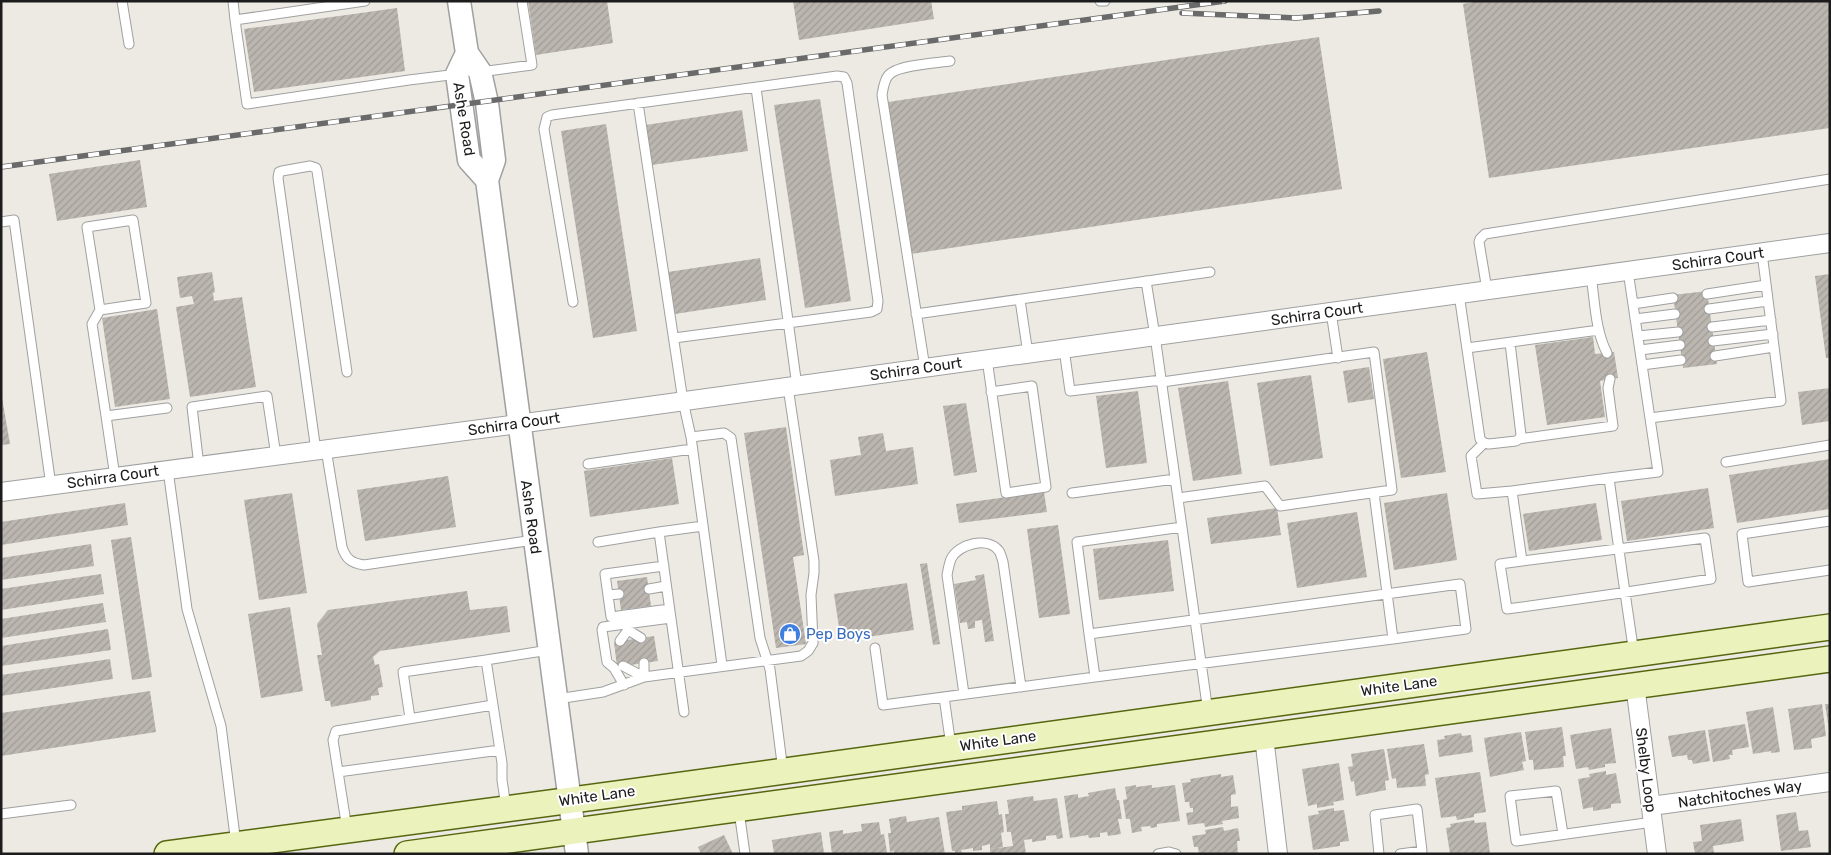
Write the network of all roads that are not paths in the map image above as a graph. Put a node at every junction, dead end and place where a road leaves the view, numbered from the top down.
1 (122, 1) edge
2 (233, 1) edge
3 (365, 1) edge
4 (459, 1) edge
5 (522, 1) edge
6 (1100, 1) edge
7 (1105, 1) edge
8 (235, 20) junction
9 (129, 44) dead end
10 (950, 61) dead end
11 (468, 69) junction
12 (756, 88) junction
13 (638, 103) junction
14 (1830, 179) edge
15 (1, 222) edge
16 (1830, 243) edge
17 (1762, 253) junction
18 (1628, 271) junction
19 (1210, 272) dead end
20 (1591, 276) junction
21 (1146, 281) junction
22 (1766, 285) junction
23 (1486, 290) junction
24 (1459, 294) junction
25 (1707, 294) dead end
26 (1673, 298) dead end
27 (1020, 300) junction
28 (1768, 301) junction
29 (572, 302) dead end
30 (1633, 304) junction
31 (1709, 309) dead end
32 (100, 310) junction
33 (1332, 312) junction
34 (916, 314) junction
35 (1675, 314) dead end
36 (1635, 320) junction
37 (1771, 320) junction
38 (788, 323) junction
39 (1712, 327) dead end
40 (1599, 330) junction
41 (1678, 332) dead end
42 (1772, 334) junction
43 (1155, 336) junction
44 (1638, 336) junction
45 (674, 338) junction
46 (1713, 341) dead end
47 (1510, 343) junction
48 (1680, 345) dead end
49 (1467, 348) junction
50 (1774, 348) junction
51 (1064, 349) junction
52 (1640, 350) junction
53 (1603, 353) dead end
54 (1028, 354) junction
55 (1715, 356) dead end
56 (1338, 358) junction
57 (987, 359) junction
58 (1681, 360) dead end
59 (1642, 365) junction
60 (925, 368) junction
61 (347, 372) dead end
62 (1162, 381) junction
63 (1607, 383) dead end
64 (792, 386) junction
65 (991, 392) junction
66 (683, 401) junction
67 (167, 408) dead end
68 (106, 416) junction
69 (1650, 418) junction
70 (518, 424) junction
71 (691, 437) junction
72 (1519, 439) junction
73 (1484, 443) junction
74 (1830, 445) edge
75 (692, 449) junction
76 (321, 450) junction
77 (276, 456) junction
78 (1726, 462) dead end
79 (588, 464) dead end
80 (199, 466) junction
81 (168, 470) junction
82 (115, 477) junction
83 (1609, 478) junction
84 (1175, 479) junction
85 (51, 486) junction
86 (1512, 490) junction
87 (1, 492) edge
88 (1072, 493) dead end
89 (1374, 493) junction
90 (1178, 498) junction
91 (1830, 521) edge
92 (703, 526) junction
93 (1182, 527) junction
94 (659, 532) junction
95 (534, 540) junction
96 (598, 542) dead end
97 (1619, 549) junction
98 (1522, 562) junction
99 (664, 566) junction
100 (1830, 570) edge
101 (666, 586) junction
102 (648, 589) dead end
103 (1625, 593) junction
104 (619, 594) dead end
105 (1387, 594) junction
106 (608, 595) junction
107 (670, 614) junction
108 (1195, 620) junction
109 (628, 627) junction
110 (1830, 627) edge
111 (1089, 634) junction
112 (1761, 636) junction
113 (641, 638) dead end
114 (1393, 639) junction
115 (625, 640) dead end
116 (875, 648) dead end
117 (549, 650) junction
118 (1631, 654) junction
119 (1830, 659) edge
120 (486, 660) junction
121 (766, 660) junction
122 (644, 662) dead end
123 (1201, 664) junction
124 (628, 665) dead end
125 (722, 666) junction
126 (678, 671) junction
127 (644, 677) junction
128 (1095, 677) junction
129 (624, 685) junction
130 (1635, 686) junction
131 (1020, 687) junction
132 (1384, 688) junction
133 (964, 694) junction
134 (944, 697) junction
135 (556, 699) junction
136 (1522, 701) junction
137 (493, 705) junction
138 (684, 712) dead end
139 (1202, 713) junction
140 (410, 718) junction
141 (1029, 737) junction
142 (1264, 737) junction
143 (951, 748) junction
144 (500, 750) junction
145 (1103, 759) junction
146 (783, 771) junction
147 (338, 772) junction
148 (1830, 782) edge
149 (909, 786) junction
150 (571, 800) junction
151 (71, 806) dead end
152 (506, 808) junction
153 (739, 808) junction
154 (1, 814) edge
155 (1652, 814) junction
156 (348, 830) junction
157 (1563, 834) junction
158 (575, 843) edge
159 (233, 849) edge
160 (454, 851) edge
161 (166, 854) edge
162 (267, 854) edge
163 (407, 854) edge
164 (745, 854) edge
165 (1158, 854) edge
166 (1176, 854) edge
167 (1278, 854) edge
168 (1380, 854) edge
169 (1400, 854) edge
170 (1657, 854) edge

1 - 9 lane
2 - 8 lane
3 - 8 lane
4 - 11 street, Ashe Road
5 - 11 lane
6 - 7 lane
8 - 11 lane
10 - 34 lane
11 - 70 street, Ashe Road
12 - 13 lane
12 - 38 lane
12 - 38 lane
13 - 29 lane
13 - 45 lane
14 - 23 lane
15 - 85 lane
16 - 17 street, Schirra Court
17 - 18 street, Schirra Court
17 - 22 lane
18 - 20 street, Schirra Court
18 - 30 lane
19 - 21 lane
20 - 23 street, Schirra Court
20 - 40 lane
21 - 27 lane
21 - 43 lane
22 - 25 lane
22 - 28 lane
23 - 24 street, Schirra Court
24 - 33 street, Schirra Court
24 - 49 lane
26 - 30 lane
27 - 34 lane
27 - 54 lane
28 - 31 lane
28 - 37 lane
30 - 36 lane
32 - 32 lane
32 - 68 lane
33 - 43 street, Schirra Court
33 - 56 lane
34 - 60 lane
35 - 36 lane
36 - 44 lane
37 - 39 lane
37 - 42 lane
38 - 45 lane
38 - 64 lane
40 - 47 lane
40 - 53 lane
41 - 44 lane
42 - 46 lane
42 - 50 lane
43 - 51 street, Schirra Court
43 - 62 lane
44 - 52 lane
45 - 66 lane
47 - 49 lane
47 - 72 lane
48 - 52 lane
49 - 73 lane
50 - 55 lane
50 - 69 lane
51 - 54 street, Schirra Court
51 - 62 lane
52 - 59 lane
54 - 57 street, Schirra Court
56 - 62 lane
56 - 89 lane
57 - 60 street, Schirra Court
57 - 65 lane
58 - 59 lane
59 - 69 lane
60 - 64 street, Schirra Court
61 - 76 lane
62 - 84 lane
63 - 72 lane
64 - 66 street, Schirra Court
64 - 121 lane
65 - 65 lane
66 - 70 street, Schirra Court
66 - 71 lane
67 - 68 lane
68 - 82 lane
69 - 83 lane
70 - 76 street, Schirra Court
70 - 95 street, Ashe Road
71 - 75 lane
71 - 121 lane
72 - 73 lane
73 - 86 lane
74 - 78 lane
75 - 79 lane
75 - 92 lane
76 - 77 street, Schirra Court
76 - 95 lane
77 - 80 street, Schirra Court
77 - 80 lane
80 - 81 street, Schirra Court
81 - 82 street, Schirra Court
81 - 159 lane
82 - 85 street, Schirra Court
83 - 86 lane
83 - 97 lane
84 - 88 lane
84 - 90 lane
85 - 87 street, Schirra Court
86 - 98 lane
89 - 90 lane
89 - 105 lane
90 - 93 lane
91 - 100 lane
92 - 94 lane
92 - 125 lane
93 - 108 lane
93 - 111 lane
94 - 96 lane
94 - 99 lane
95 - 117 street, Ashe Road
97 - 98 lane
97 - 103 lane
97 - 103 lane
98 - 103 lane
99 - 101 lane
99 - 106 lane
101 - 102 lane
101 - 107 lane
103 - 118 lane
104 - 106 lane
105 - 108 lane
105 - 114 lane
105 - 114 lane
106 - 107 lane
107 - 109 lane
107 - 126 lane
108 - 111 lane
108 - 123 lane
109 - 113 lane
109 - 115 lane
109 - 129 lane
110 - 112 main road, White Lane
111 - 128 lane
112 - 118 main road, White Lane
112 - 130 main road
114 - 123 lane
116 - 134 lane
117 - 120 lane
117 - 135 street, Ashe Road
118 - 132 main road, White Lane
118 - 136 main road
119 - 130 main road
120 - 137 lane
120 - 140 lane
121 - 125 lane
121 - 146 lane
122 - 127 lane
123 - 128 lane
123 - 139 lane
124 - 127 lane
125 - 126 lane
126 - 127 lane
126 - 138 lane
127 - 129 lane
128 - 131 lane
129 - 135 lane
130 - 136 main road
130 - 155 street, Shelby Loop
131 - 133 lane
131 - 133 lane
132 - 139 main road, White Lane
132 - 142 main road
133 - 134 lane
134 - 143 lane
135 - 150 street, Ashe Road
136 - 142 main road
137 - 140 lane
137 - 144 lane
139 - 141 main road, White Lane
139 - 145 main road
140 - 147 lane
141 - 143 main road, White Lane
141 - 149 main road
142 - 145 main road
142 - 167 street
143 - 146 main road, White Lane
144 - 147 lane
144 - 152 lane
145 - 149 main road
146 - 150 main road, White Lane
147 - 156 lane
148 - 155 street, Natchitoches Way
149 - 153 main road
150 - 152 main road, White Lane
150 - 158 street, Ashe Road
151 - 154 lane
152 - 156 main road, White Lane
153 - 158 main road
153 - 164 lane
155 - 157 lane
155 - 170 street, Shelby Loop
156 - 159 main road, White Lane
156 - 162 main road
157 - 157 lane
158 - 160 main road
159 - 161 main road, White Lane
160 - 163 main road
165 - 166 lane
168 - 169 lane

